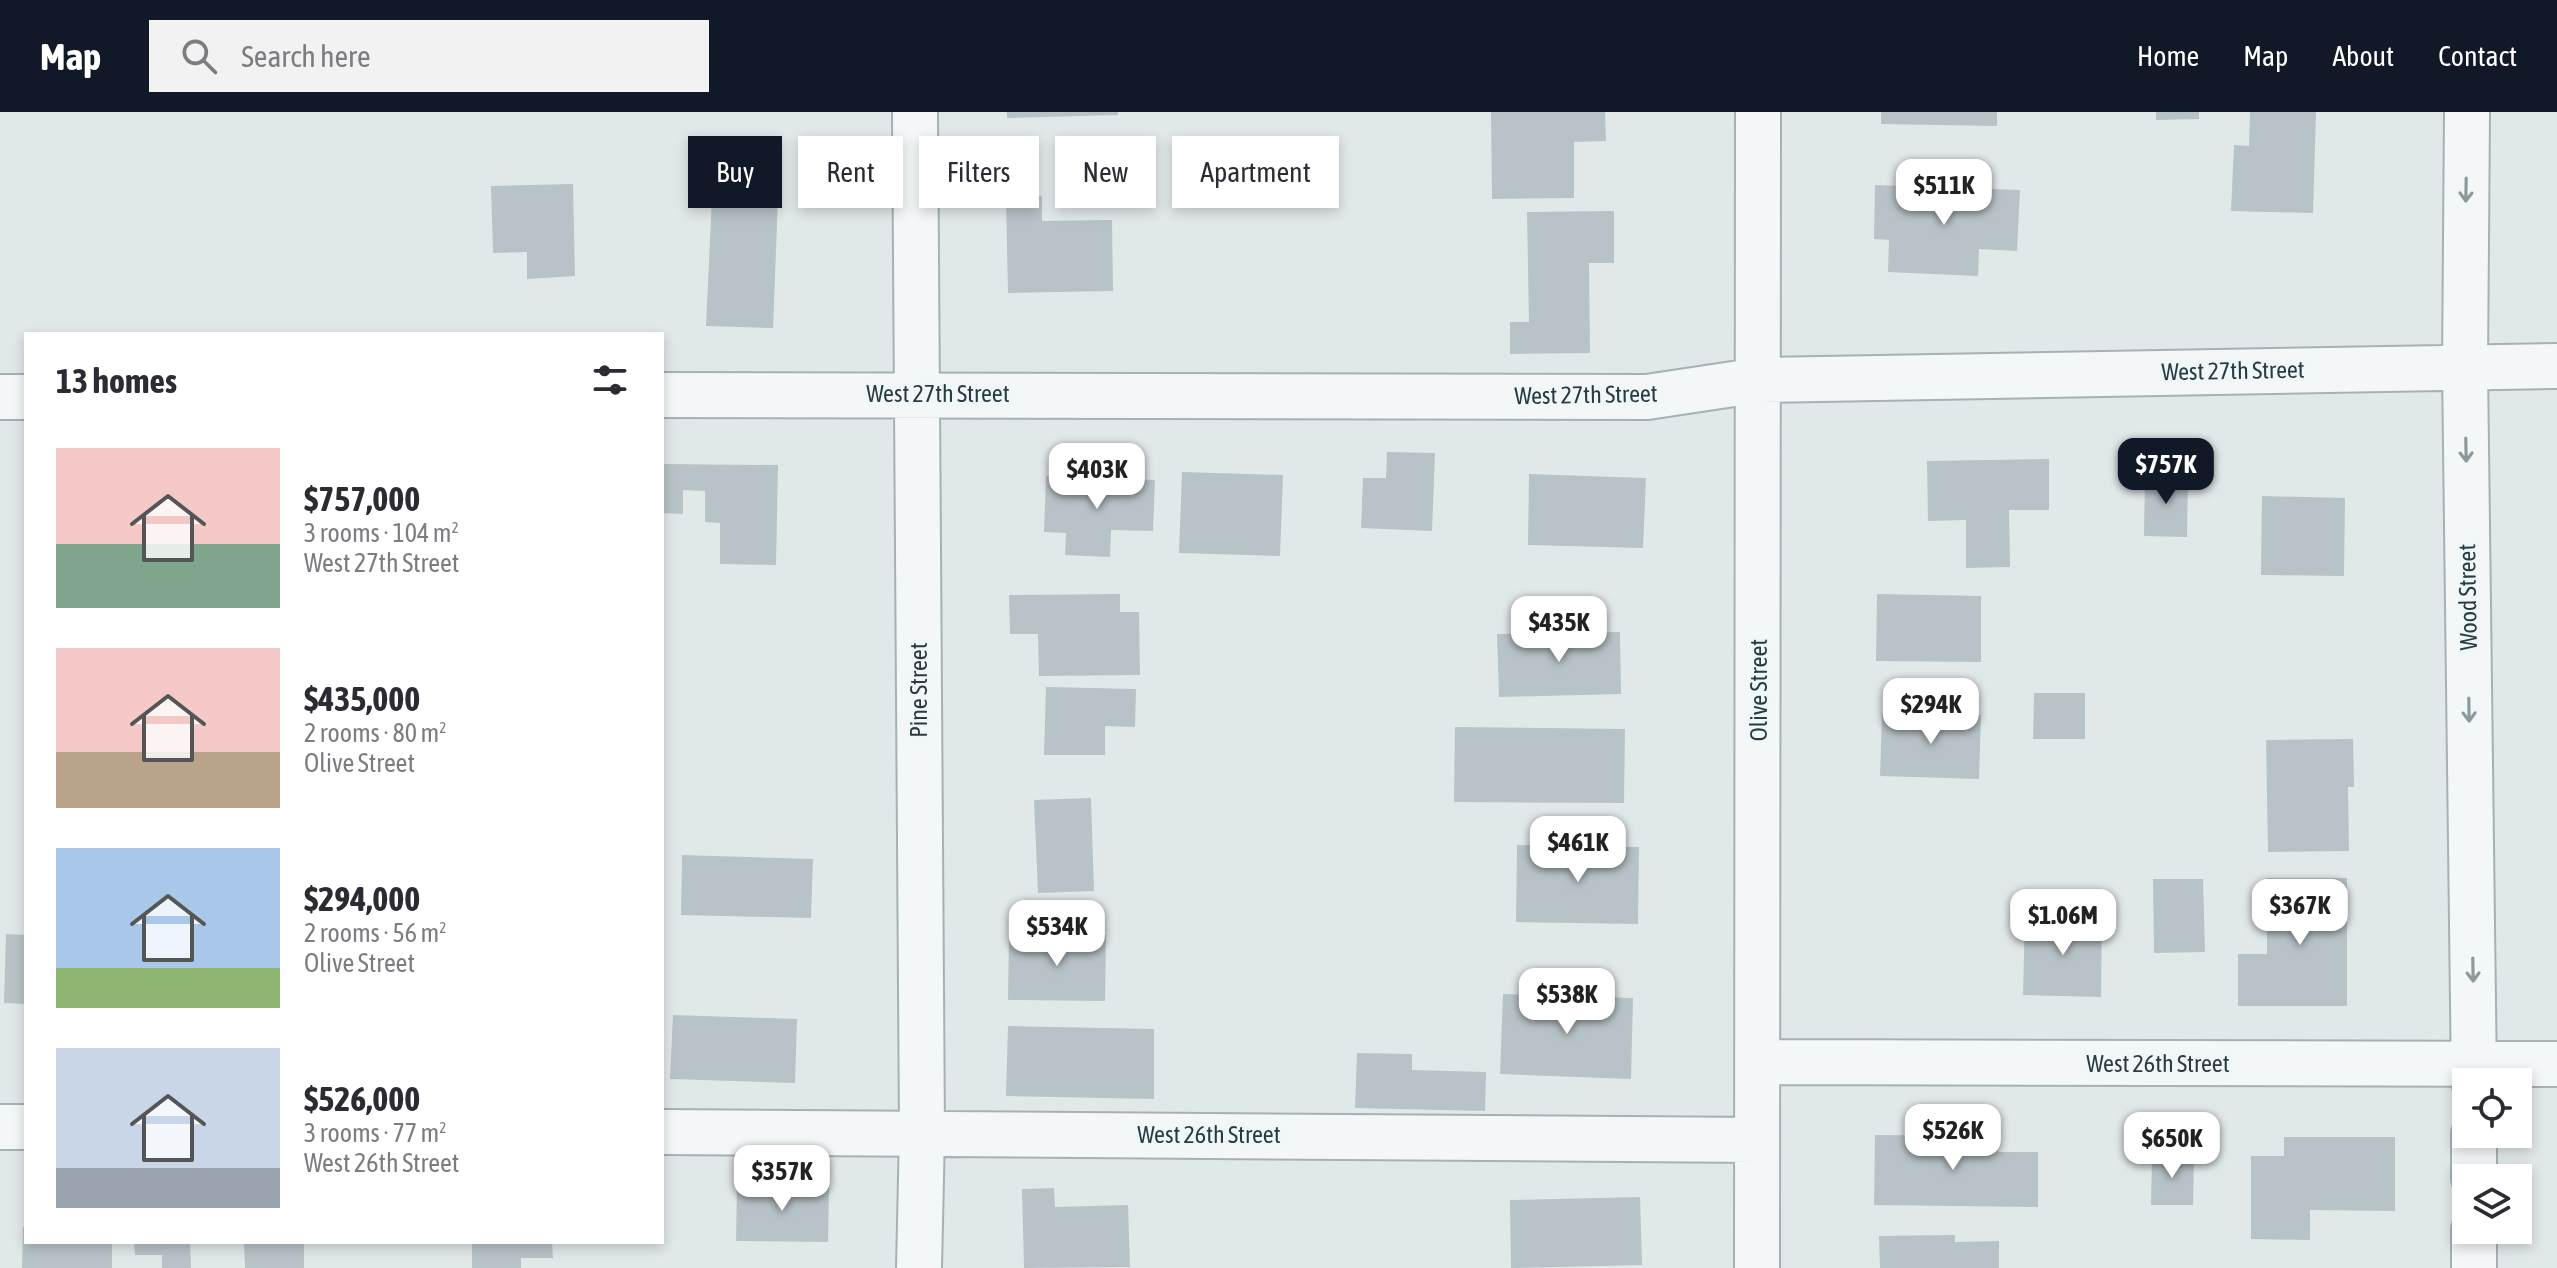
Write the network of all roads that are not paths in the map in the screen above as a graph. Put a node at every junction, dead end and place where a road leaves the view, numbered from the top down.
1 (915, 112) edge
2 (1758, 112) edge
3 (2467, 112) edge
4 (2557, 366) edge
5 (2465, 367) junction
6 (1760, 380) junction
7 (917, 394) junction
8 (664, 395) edge
9 (0, 397) edge
10 (24, 397) edge
11 (1759, 1062) junction
12 (2557, 1064) edge
13 (2474, 1068) edge
14 (2524, 1068) edge
15 (2452, 1074) edge
16 (0, 1127) edge
17 (24, 1127) edge
18 (664, 1132) edge
19 (922, 1133) junction
20 (1757, 1140) junction
21 (2474, 1244) edge
22 (919, 1268) edge
23 (1757, 1268) edge
24 (2474, 1268) edge

1 - 7 street, Pine Street
2 - 6 street, Olive Street
3 -> 5 street, Wood Street
4 - 5 street, West 27th Street
5 - 6 street, West 27th Street
5 -> 13 street, Wood Street
6 - 7 street, West 27th Street
6 - 11 street, Olive Street
7 - 8 street, West 27th Street
7 - 19 street, Pine Street
9 - 10 street
11 - 15 street, West 26th Street
11 - 20 street, Olive Street
12 - 14 street, West 26th Street
16 - 17 street
18 - 19 street, West 26th Street
19 - 20 street, West 26th Street
19 - 22 street, Pine Street
20 - 23 street, Olive Street
21 - 24 street

